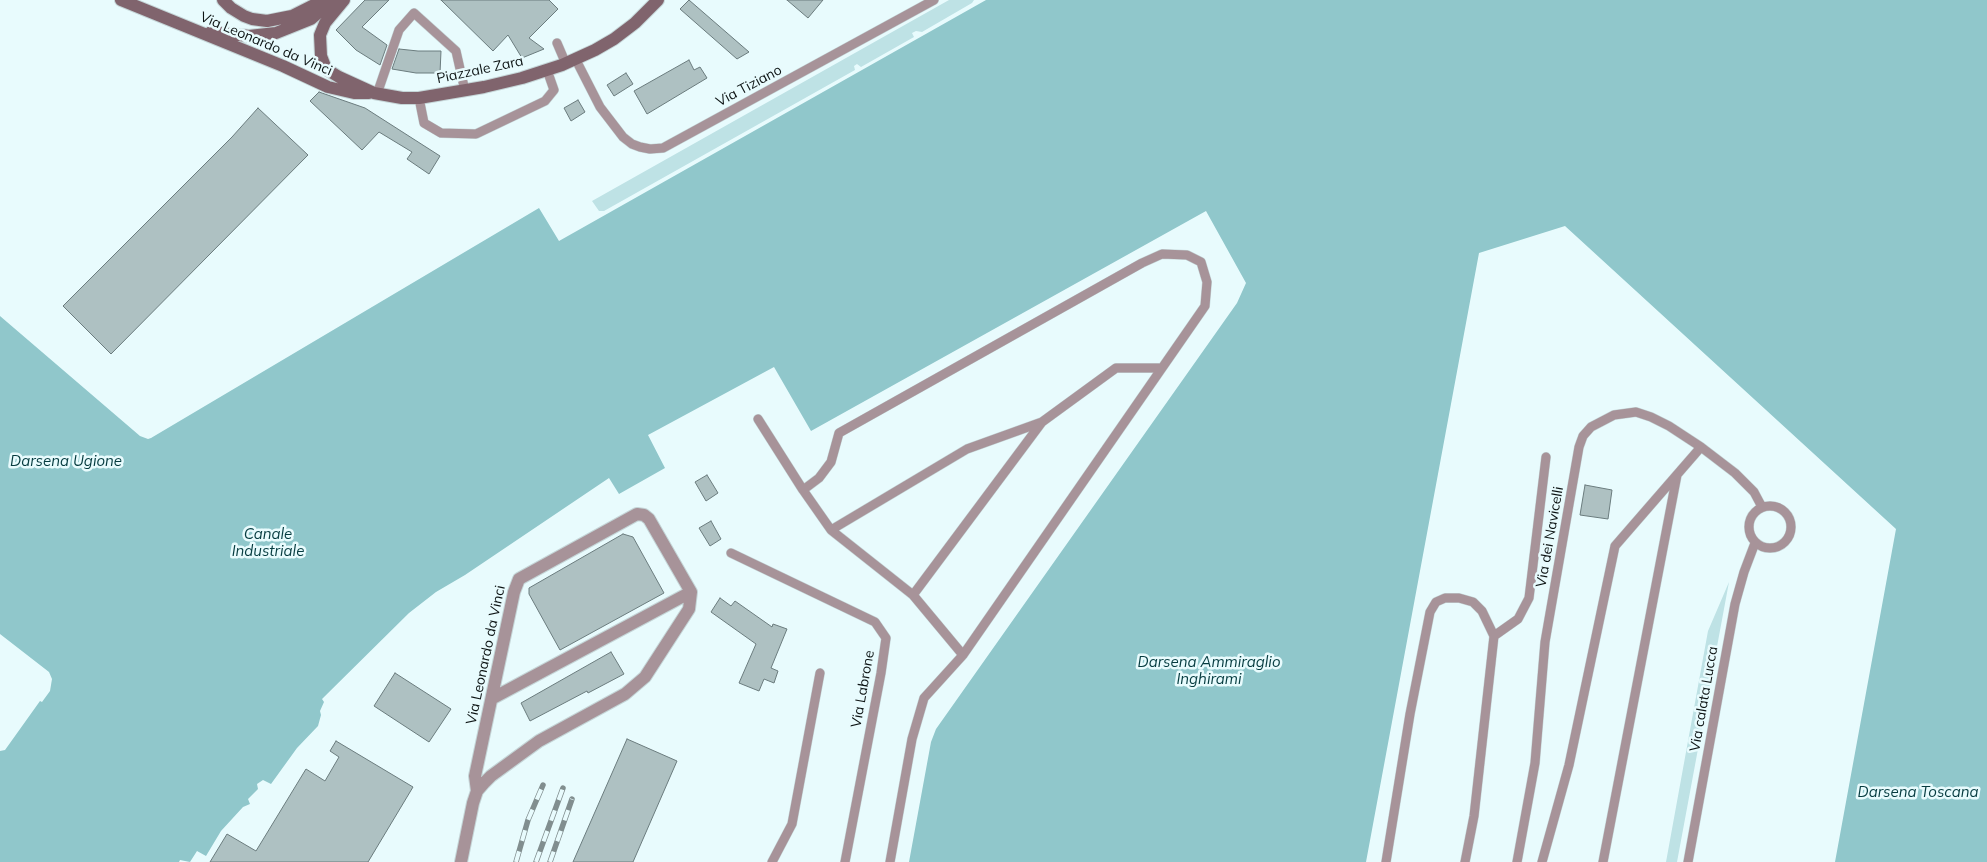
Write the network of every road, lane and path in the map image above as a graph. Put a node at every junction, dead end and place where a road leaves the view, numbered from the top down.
1 (121, 0) edge
2 (223, 0) edge
3 (324, 0) edge
4 (333, 0) edge
5 (344, 0) edge
6 (658, 0) edge
7 (934, 0) edge
8 (184, 27) junction
9 (557, 43) dead end
10 (571, 62) junction
11 (547, 70) junction
12 (465, 91) junction
13 (375, 93) junction
14 (419, 98) junction
15 (1161, 368) junction
16 (758, 419) dead end
17 (1042, 422) junction
18 (1701, 447) junction
19 (1546, 457) dead end
20 (1677, 475) junction
21 (803, 490) junction
22 (1762, 507) junction
23 (831, 530) junction
24 (1755, 543) junction
25 (731, 553) dead end
26 (691, 592) junction
27 (913, 596) junction
28 (1494, 636) junction
29 (963, 655) junction
30 (820, 673) dead end
31 (493, 698) junction
32 (477, 791) junction
33 (461, 862) edge
34 (772, 862) edge
35 (845, 862) edge
36 (890, 862) edge
37 (1386, 862) edge
38 (1465, 862) edge
39 (1517, 862) edge
40 (1542, 862) edge
41 (1603, 862) edge
42 (1688, 862) edge

1 - 8 main road, Via Leonardo da Vinci
2 - 3 main road
4 - 8 main road
5 - 13 main road
6 - 10 main road, Piazzale Zara
7 - 10 lane, Via Tiziano
8 - 13 main road, Via Leonardo da Vinci
9 - 10 lane
10 - 11 main road, Piazzale Zara
11 - 12 main road, Piazzale Zara
11 - 14 lane
12 - 13 lane
12 - 14 main road, Piazzale Zara
13 - 14 main road, Piazzale Zara
15 - 17 lane
15 - 21 lane
15 - 29 lane
16 - 21 lane
17 - 23 lane
17 - 27 lane
18 - 20 lane
18 - 22 lane, Via dei Navicelli
18 - 39 lane, Via dei Navicelli
19 - 28 lane
20 - 40 lane
20 - 41 lane
21 - 23 lane
22 - 24 lane
22 - 24 lane
23 - 27 lane
24 - 42 lane, Via calata Lucca
25 - 35 lane, Via Labrone
26 - 31 street
26 - 31 street, Via Leonardo da Vinci
26 - 32 street, Via Leonardo da Vinci
27 - 29 lane
28 - 37 lane
28 - 38 lane
29 - 36 lane
30 - 34 lane
31 - 32 street, Via Leonardo da Vinci
32 - 33 street, Via Leonardo da Vinci

